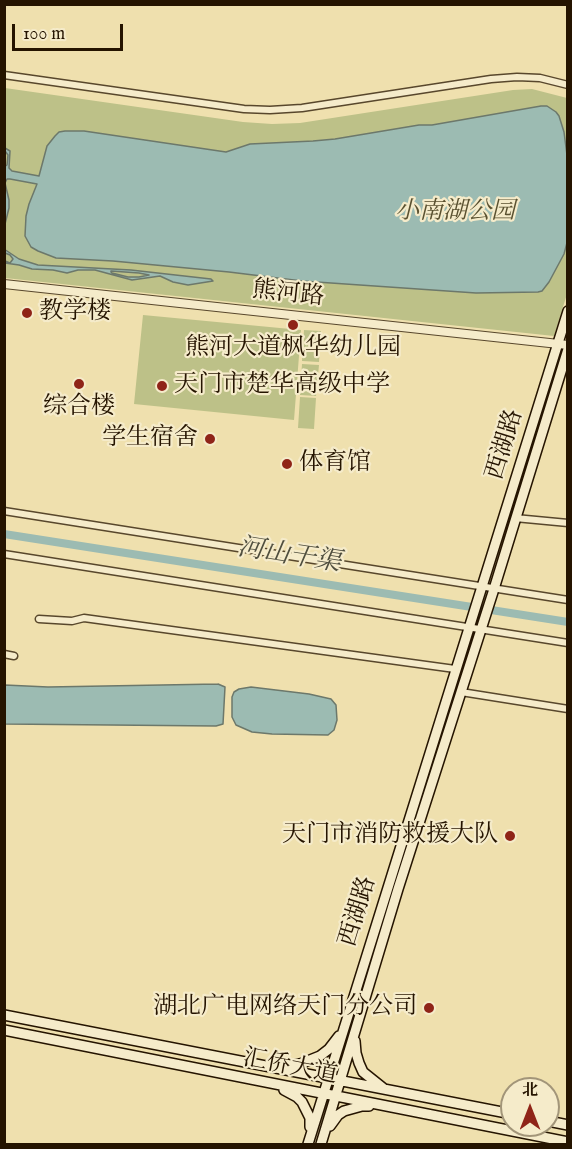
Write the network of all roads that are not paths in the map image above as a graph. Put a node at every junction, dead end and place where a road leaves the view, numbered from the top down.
1 (4, 75) edge
2 (567, 85) edge
3 (4, 284) edge
4 (567, 311) edge
5 (564, 346) edge
6 (4, 511) edge
7 (515, 518) junction
8 (567, 523) edge
9 (4, 554) edge
10 (481, 589) junction
11 (493, 591) junction
12 (567, 600) edge
13 (39, 619) dead end
14 (469, 625) junction
15 (481, 627) junction
16 (567, 643) edge
17 (4, 654) edge
18 (14, 656) dead end
19 (455, 669) junction
20 (461, 692) junction
21 (567, 709) edge
22 (4, 1015) edge
23 (345, 1026) junction
24 (4, 1030) edge
25 (356, 1030) junction
26 (275, 1068) junction
27 (328, 1078) junction
28 (341, 1081) junction
29 (271, 1084) junction
30 (385, 1089) junction
31 (324, 1095) junction
32 (336, 1097) junction
33 (380, 1106) junction
34 (500, 1112) edge
35 (308, 1142) edge
36 (567, 1142) edge
37 (321, 1144) edge

1 - 2 street
3 - 5 street, 熊河路
4 - 5 main road, 西湖路
5 - 7 main road, 西湖路
5 - 10 main road, 西湖路
6 - 10 street
7 - 8 street
7 - 11 main road, 西湖路
9 - 14 street
10 - 11 street
10 - 14 main road, 西湖路
11 - 12 street
11 - 15 main road, 西湖路
13 - 19 street
14 - 15 street
14 - 19 main road, 西湖路
15 - 16 street
15 - 20 main road, 西湖路
17 - 18 street
19 - 23 main road, 西湖路
20 - 21 street
20 - 25 main road, 西湖路
22 - 26 main road, 汇侨大道
23 - 26 main road
23 - 27 main road, 西湖路
24 - 29 main road, 汇侨大道
25 - 28 main road, 西湖路
25 - 30 main road
26 - 27 main road, 汇侨大道
27 - 28 main road, 汇侨大道
27 - 31 main road, 西湖路
28 - 30 main road, 汇侨大道
28 - 32 main road, 西湖路
29 - 31 main road, 汇侨大道
29 - 35 main road
30 - 34 main road, 汇侨大道
31 - 32 main road, 汇侨大道
31 - 35 main road, 西湖路
32 - 33 main road, 汇侨大道
32 - 37 main road, 西湖路
33 - 36 main road, 汇侨大道
33 - 37 main road

